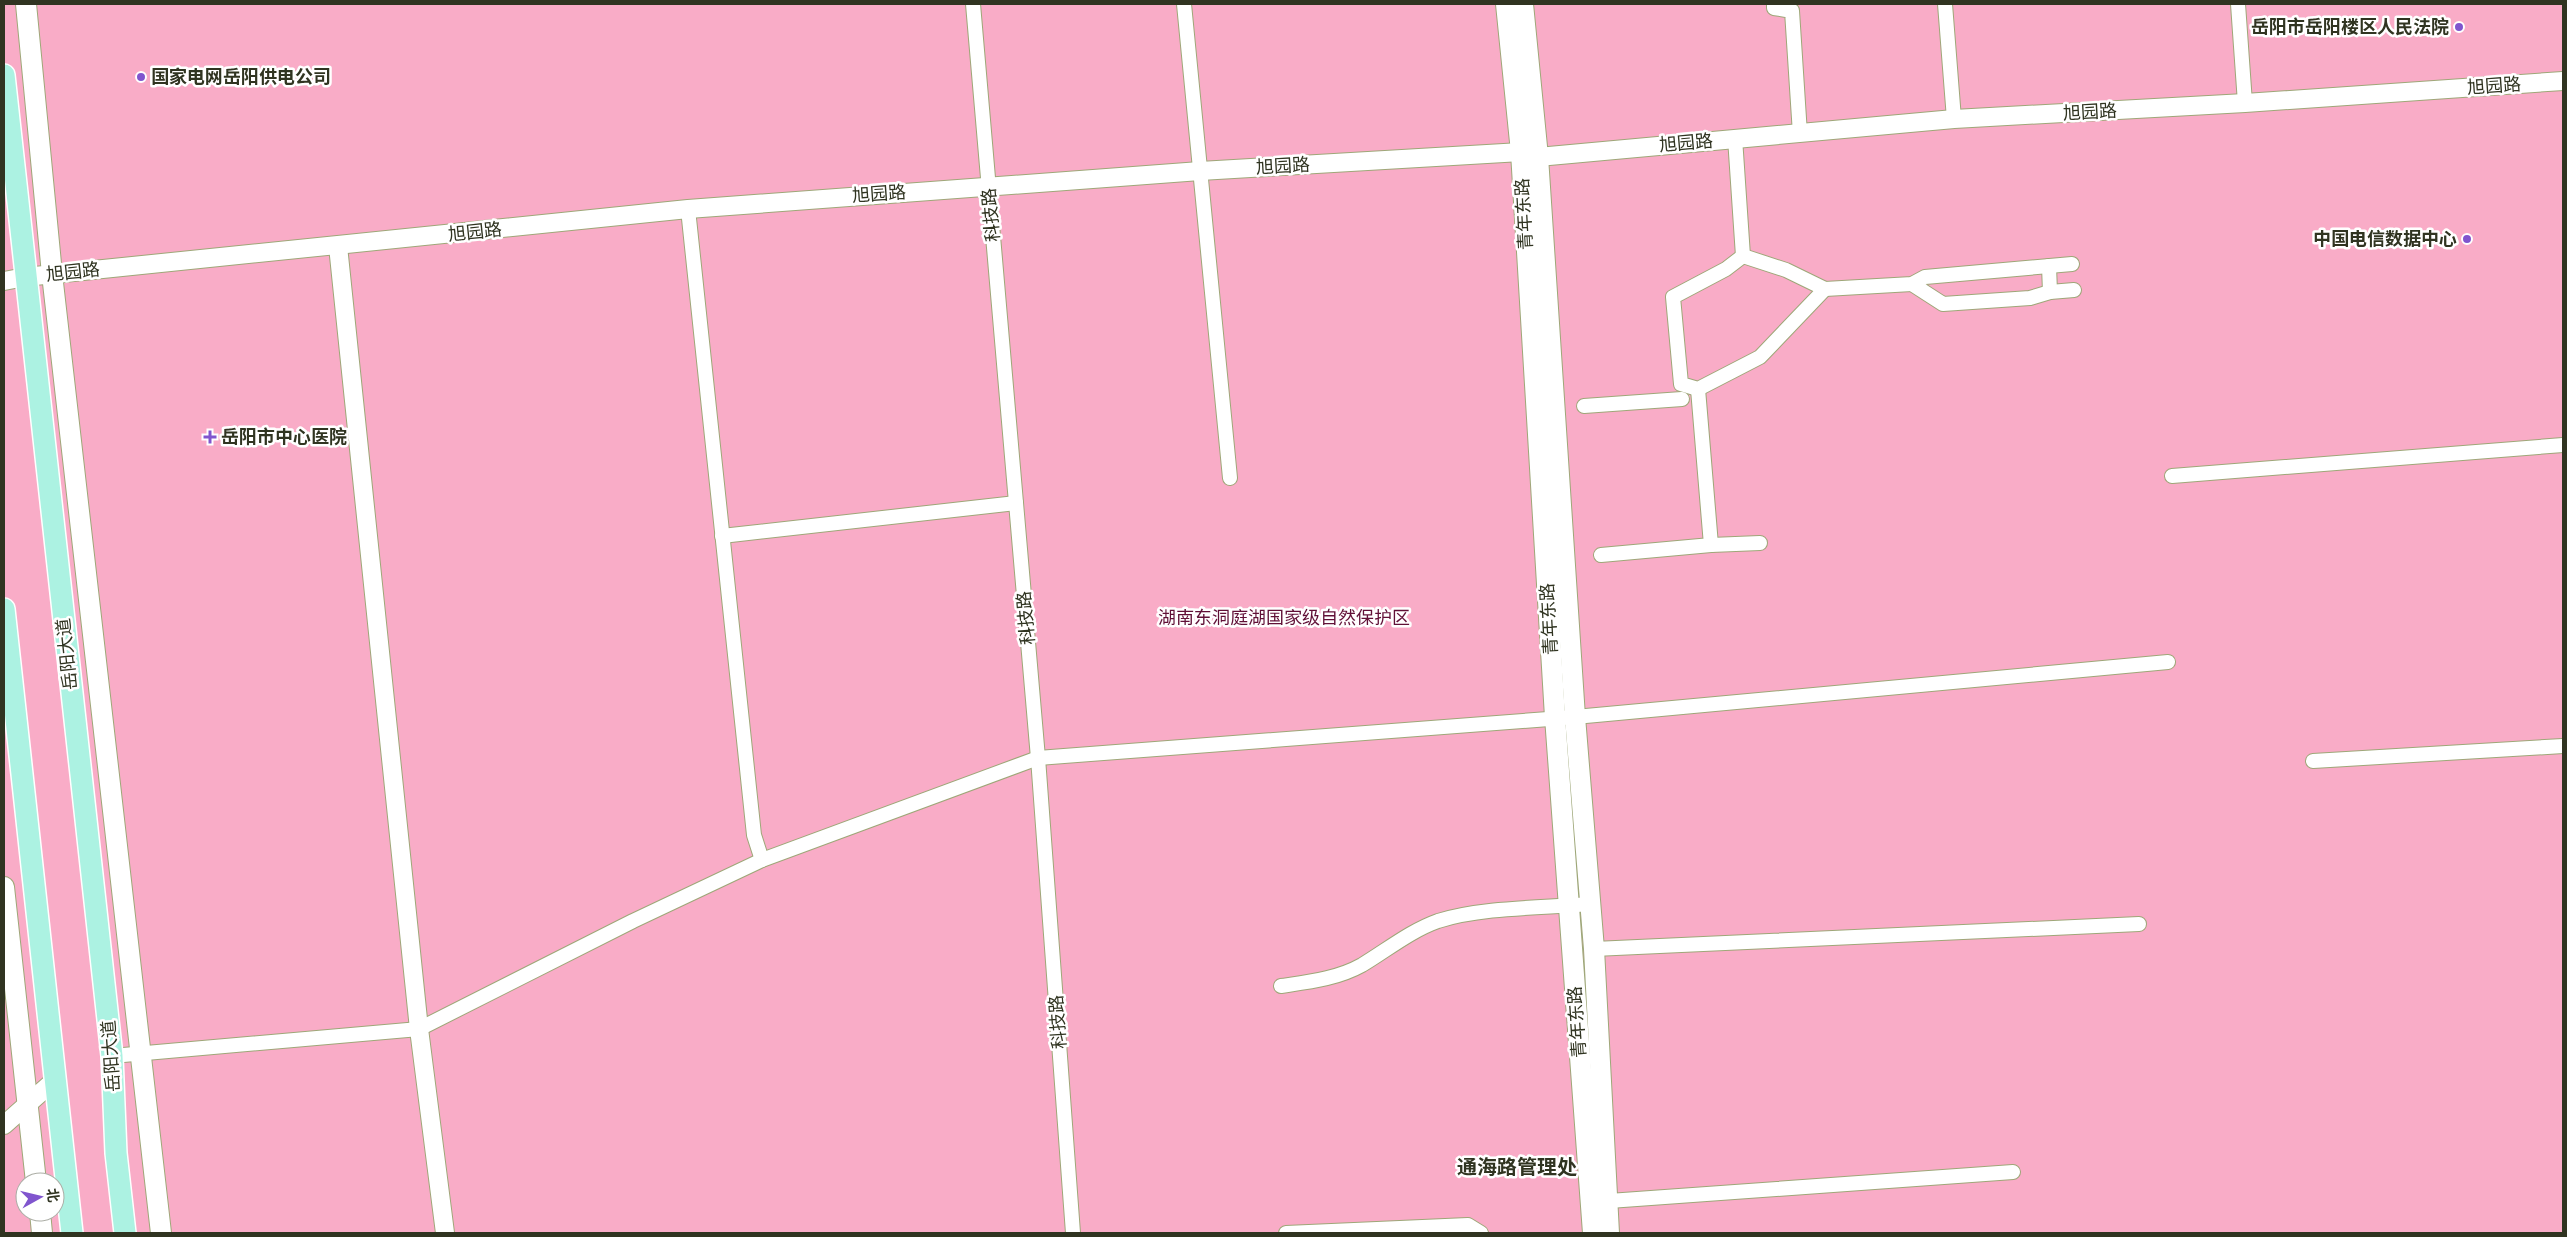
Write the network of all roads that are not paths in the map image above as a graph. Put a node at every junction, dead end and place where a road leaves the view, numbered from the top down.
1 (26, 4) edge
2 (973, 4) edge
3 (1184, 4) edge
4 (1506, 4) edge
5 (1523, 4) edge
6 (1774, 4) edge
7 (1945, 4) edge
8 (2238, 4) edge
9 (4, 75) edge
10 (2563, 81) edge
11 (2245, 103) junction
12 (1954, 119) junction
13 (1800, 134) junction
14 (1736, 138) junction
15 (1529, 155) junction
16 (1200, 171) junction
17 (988, 186) junction
18 (688, 209) junction
19 (338, 246) junction
20 (1742, 256) junction
21 (2072, 264) dead end
22 (2049, 266) junction
23 (52, 274) junction
24 (25, 277) junction
25 (4, 281) edge
26 (1912, 284) junction
27 (1825, 289) junction
28 (2074, 290) dead end
29 (2050, 292) junction
30 (1681, 384) junction
31 (1699, 393) junction
32 (1682, 399) junction
33 (1584, 406) dead end
34 (2563, 445) edge
35 (2172, 476) dead end
36 (1230, 478) dead end
37 (1016, 503) junction
38 (722, 536) junction
39 (1760, 543) dead end
40 (1711, 545) junction
41 (1601, 555) dead end
42 (4, 608) edge
43 (2168, 662) dead end
44 (1555, 717) junction
45 (1575, 717) junction
46 (2563, 746) edge
47 (1038, 758) junction
48 (2313, 761) dead end
49 (762, 860) junction
50 (4, 887) edge
51 (1590, 904) junction
52 (1569, 906) junction
53 (2140, 924) dead end
54 (1594, 949) junction
55 (1281, 986) dead end
56 (419, 1029) junction
57 (142, 1053) junction
58 (112, 1056) junction
59 (56, 1079) junction
60 (28, 1104) junction
61 (4, 1125) edge
62 (35, 1172) edge
63 (2012, 1172) dead end
64 (1609, 1200) junction
65 (72, 1233) edge
66 (125, 1233) edge
67 (161, 1233) edge
68 (445, 1233) edge
69 (1073, 1233) edge
70 (1286, 1233) edge
71 (1481, 1233) edge
72 (1592, 1233) edge
73 (1610, 1233) edge

1 - 23 main road
2 - 17 street, 科技路
3 - 16 street
4 - 15 main road, 青年东路
5 - 15 main road, 青年东路
6 - 13 street
7 - 12 street
8 - 11 street
9 - 24 main road, 岳阳大道
10 - 11 street, 旭园路
11 - 12 street, 旭园路
12 - 13 street, 旭园路
13 - 14 street, 旭园路
14 - 15 street, 旭园路
14 - 20 street
15 - 16 street, 旭园路
15 - 44 main road, 青年东路
15 - 45 main road, 青年东路
16 - 17 street, 旭园路
16 - 36 street
17 - 18 street, 旭园路
17 - 37 street, 科技路
18 - 19 street, 旭园路
18 - 38 street
19 - 23 street, 旭园路
19 - 56 street
20 - 27 street
20 - 30 street
21 - 22 street
22 - 26 street
22 - 29 street
23 - 24 street, 旭园路
23 - 57 main road
24 - 25 street, 旭园路
24 - 58 main road, 岳阳大道
26 - 27 street
26 - 29 street
27 - 31 street
28 - 29 street
30 - 31 street
30 - 32 street
31 - 32 street
31 - 40 street
32 - 33 street
34 - 35 street
37 - 38 street
37 - 47 street, 科技路
38 - 49 street
39 - 40 street
40 - 41 street
42 - 59 main road
43 - 45 street
44 - 45 street
44 - 47 street
44 - 52 main road, 青年东路
45 - 51 main road, 青年东路
46 - 48 street
47 - 49 street
47 - 69 street, 科技路
49 - 56 street
50 - 60 main road
51 - 52 street
51 - 54 main road, 青年东路
52 - 55 street
52 - 72 main road, 青年东路
53 - 54 street
54 - 64 main road, 青年东路
56 - 57 street
56 - 68 street
57 - 58 street
57 - 67 main road
58 - 66 main road, 岳阳大道
59 - 60 street
59 - 65 main road
60 - 61 street
60 - 62 main road
63 - 64 street
64 - 73 main road, 青年东路
70 - 71 street
72 - 73 street

